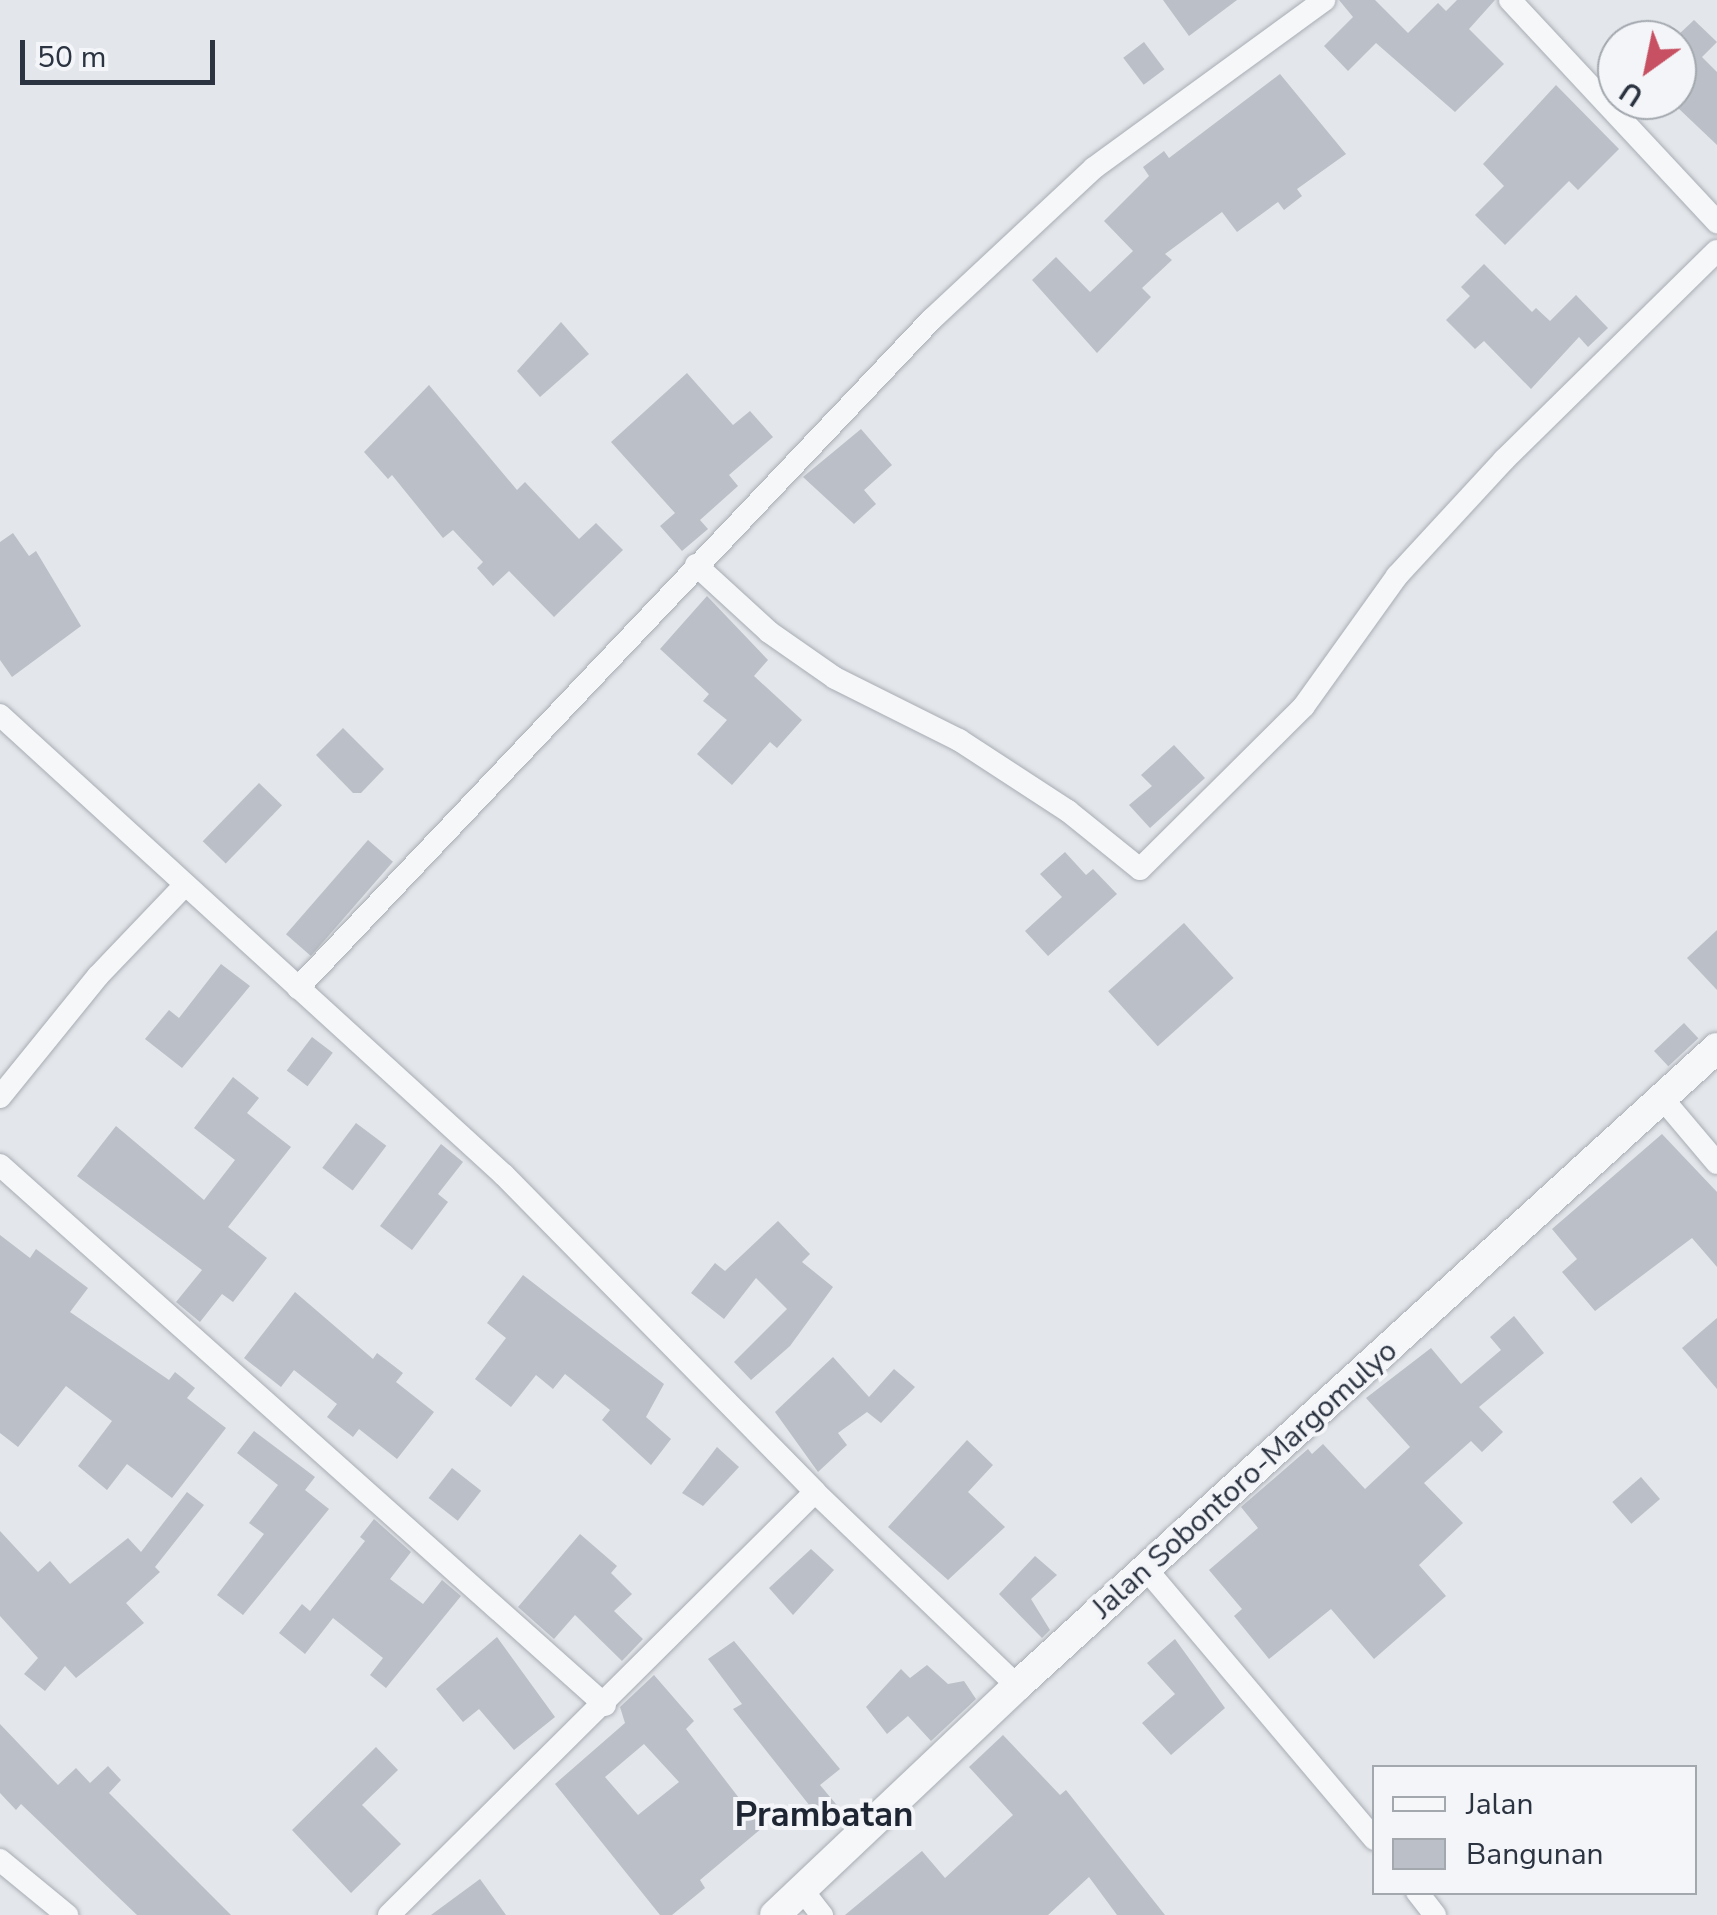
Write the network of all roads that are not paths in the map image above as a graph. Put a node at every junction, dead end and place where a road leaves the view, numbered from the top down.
1 (1324, 0) edge
2 (1510, 0) edge
3 (1717, 222) edge
4 (1717, 251) edge
5 (696, 565) junction
6 (0, 715) edge
7 (185, 885) junction
8 (298, 988) junction
9 (1717, 1048) edge
10 (0, 1097) edge
11 (1662, 1098) junction
12 (1717, 1162) edge
13 (0, 1165) edge
14 (815, 1492) junction
15 (1147, 1570) junction
16 (1017, 1686) junction
17 (605, 1705) junction
18 (1372, 1838) edge
19 (0, 1860) edge
20 (803, 1891) junction
21 (1419, 1895) edge
22 (67, 1915) edge
23 (388, 1915) edge
24 (775, 1915) edge
25 (822, 1915) edge
26 (1435, 1915) edge

1 - 5 street
2 - 3 street
4 - 5 street
5 - 8 street
6 - 7 street
7 - 8 street
7 - 10 street
8 - 14 street
9 - 11 street, Jalan Sobontoro-Margomulyo
11 - 12 street
11 - 15 street, Jalan Sobontoro-Margomulyo
13 - 17 street
14 - 16 street
14 - 17 street
15 - 16 street, Jalan Sobontoro-Margomulyo
15 - 18 street
16 - 20 street, Jalan Sobontoro-Margomulyo
17 - 23 street
19 - 22 street
20 - 24 street, Jalan Sobontoro-Margomulyo
20 - 25 street
21 - 26 street

